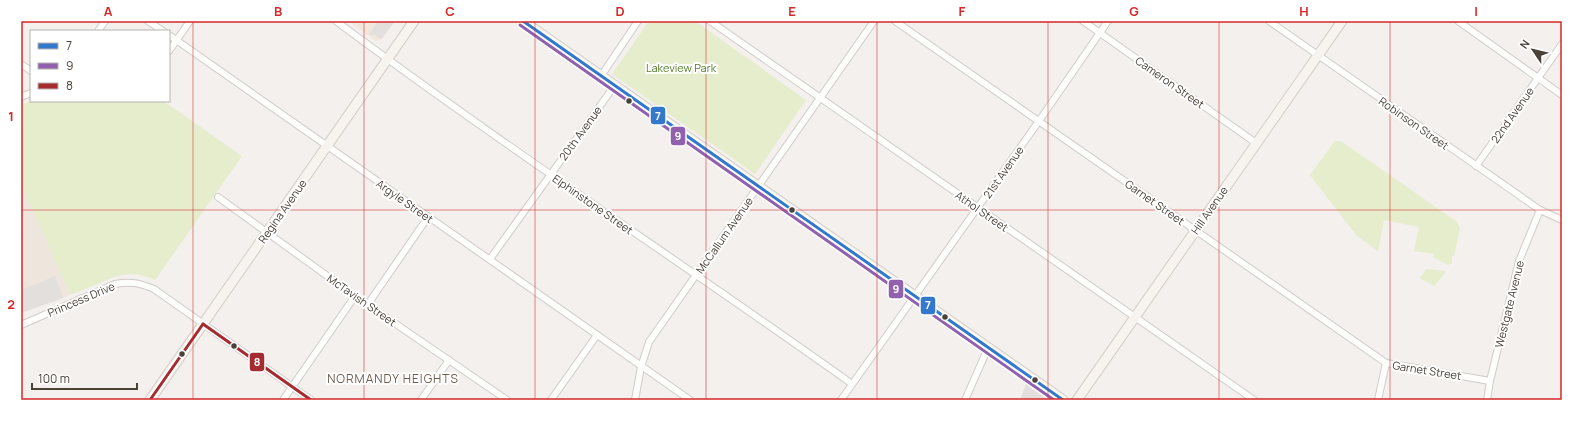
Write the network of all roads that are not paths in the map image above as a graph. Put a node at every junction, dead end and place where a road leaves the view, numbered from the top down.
1 (105, 21) edge
2 (148, 21) edge
3 (190, 21) edge
4 (336, 21) edge
5 (414, 21) edge
6 (523, 21) edge
7 (638, 21) edge
8 (710, 21) edge
9 (874, 21) edge
10 (895, 21) edge
11 (1083, 21) edge
12 (1108, 21) edge
13 (1269, 21) edge
14 (1342, 21) edge
15 (1458, 21) edge
16 (99, 30) edge
17 (162, 30) edge
18 (1100, 33) junction
19 (170, 36) edge
20 (176, 40) junction
21 (1562, 44) edge
22 (170, 49) edge
23 (1318, 55) junction
24 (388, 58) junction
25 (21, 64) edge
26 (30, 70) edge
27 (601, 76) junction
28 (1538, 77) junction
29 (615, 85) junction
30 (1562, 95) edge
31 (820, 98) junction
32 (1039, 121) junction
33 (1256, 143) junction
34 (327, 146) junction
35 (1476, 166) junction
36 (551, 175) junction
37 (758, 186) junction
38 (218, 197) dead end
39 (978, 208) junction
40 (1540, 210) junction
41 (428, 217) junction
42 (1562, 220) edge
43 (1195, 230) junction
44 (268, 232) junction
45 (490, 259) junction
46 (696, 275) junction
47 (355, 296) junction
48 (915, 296) junction
49 (368, 304) junction
50 (1134, 317) junction
51 (203, 324) junction
52 (21, 325) edge
53 (597, 335) junction
54 (988, 348) junction
55 (449, 360) junction
56 (1386, 363) junction
57 (641, 367) junction
58 (1490, 381) junction
59 (852, 384) junction
60 (292, 387) junction
61 (150, 400) edge
62 (283, 400) edge
63 (311, 400) edge
64 (421, 400) edge
65 (507, 400) edge
66 (552, 400) edge
67 (635, 400) edge
68 (690, 400) edge
69 (841, 400) edge
70 (966, 400) edge
71 (1063, 400) edge
72 (1077, 400) edge
73 (1254, 400) edge
74 (1378, 400) edge
75 (1487, 400) edge

1 - 16 street
2 - 17 street
3 - 20 street
4 - 24 street, Elphinstone Street
5 - 24 street, Regina Avenue
6 - 27 street
7 - 27 street
8 - 31 street, Athol Street
9 - 31 street, McCallum Avenue
10 - 32 street, Garnet Street
11 - 18 street, Cameron Street
12 - 18 street, 21st Avenue
13 - 23 street, Robinson Street
14 - 23 street, Hill Avenue
15 - 28 street
18 - 32 street, 21st Avenue
18 - 33 street, Cameron Street
19 - 20 street, Argyle Street
20 - 22 street
20 - 34 street, Argyle Street
21 - 28 street, 22nd Avenue
23 - 33 street, Hill Avenue
23 - 35 street, Robinson Street
24 - 34 street, Regina Avenue
24 - 36 street, Elphinstone Street
25 - 26 street
27 - 29 street
28 - 30 street
28 - 35 street, 22nd Avenue
29 - 36 street, 20th Avenue
29 - 37 street
31 - 37 street, McCallum Avenue
31 - 39 street, Athol Street
32 - 39 street, 21st Avenue
32 - 43 street, Garnet Street
33 - 43 street, Hill Avenue
34 - 41 street, Argyle Street
34 - 44 street, Regina Avenue
35 - 40 street, Robinson Street
36 - 45 street, 20th Avenue
36 - 46 street, Elphinstone Street
37 - 46 street, McCallum Avenue
37 - 48 street
38 - 44 street, McTavish Street
39 - 48 street, 21st Avenue
39 - 50 street, Athol Street
40 - 42 street, Robinson Street
40 - 58 street, Westgate Avenue
41 - 45 street, Argyle Street
41 - 49 street
43 - 50 street, Hill Avenue
43 - 56 street, Garnet Street
44 - 47 street, McTavish Street
44 - 51 street, Regina Avenue
45 - 53 street, Argyle Street
46 - 57 street, McCallum Avenue
46 - 59 street, Elphinstone Street
47 - 49 street, McTavish Street
47 - 60 street
48 - 54 street
48 - 59 street, 21st Avenue
49 - 55 street, McTavish Street
50 - 72 street, Hill Avenue
50 - 73 street, Athol Street
51 - 52 street, Princess Drive
51 - 60 street, Princess Drive
51 - 61 street, Regina Avenue
53 - 57 street, Argyle Street
53 - 66 street
54 - 70 street
54 - 71 street
55 - 64 street
55 - 65 street, McTavish Street
56 - 58 street, Garnet Street
56 - 74 street
57 - 67 street, McCallum Avenue
57 - 68 street, Argyle Street
58 - 75 street, Westgate Avenue
59 - 69 street, 21st Avenue
60 - 62 street
60 - 63 street, Princess Drive

